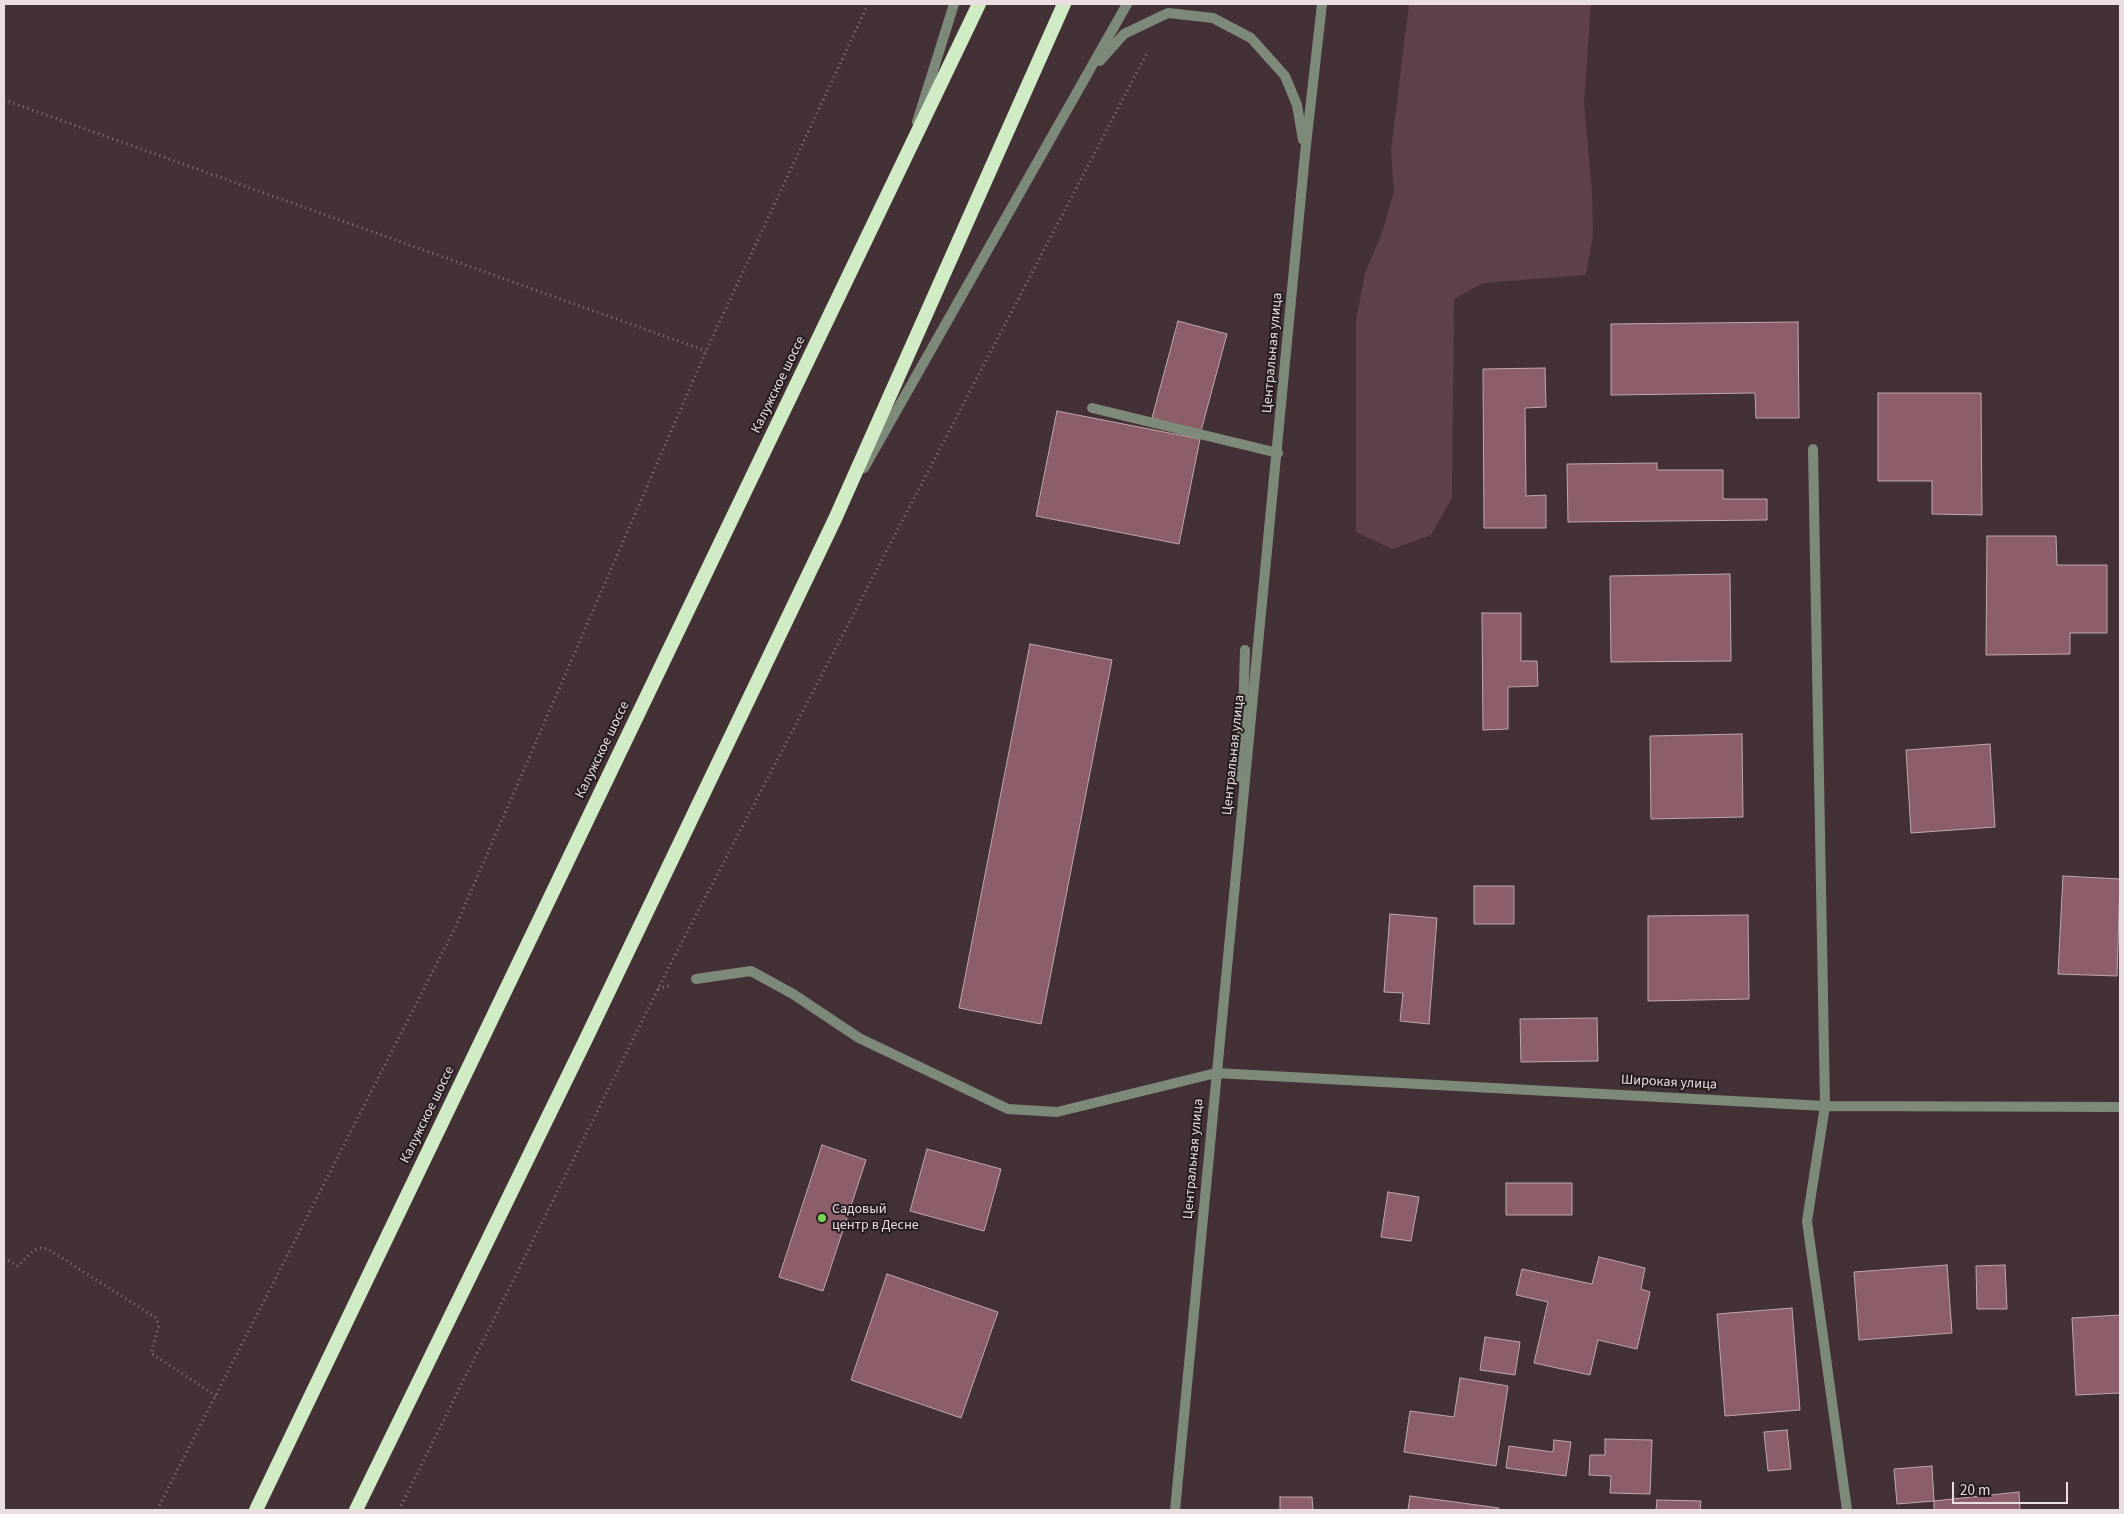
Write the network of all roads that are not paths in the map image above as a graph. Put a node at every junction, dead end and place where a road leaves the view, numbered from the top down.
1 (954, 4) edge
2 (979, 4) edge
3 (1064, 4) edge
4 (1127, 4) edge
5 (1322, 4) edge
6 (1090, 73) junction
7 (1305, 154) junction
8 (903, 165) junction
9 (1092, 408) dead end
10 (1813, 450) dead end
11 (1278, 453) junction
12 (835, 519) junction
13 (1245, 650) dead end
14 (1238, 844) junction
15 (696, 978) dead end
16 (1216, 1073) junction
17 (1825, 1106) junction
18 (2120, 1107) edge
19 (256, 1510) edge
20 (356, 1510) edge
21 (1175, 1510) edge
22 (1846, 1510) edge

1 - 8 street
2 - 8 highway, Калужское шоссе
3 - 12 highway
4 - 6 street
5 - 7 street, Центральная улица
6 - 7 street
6 - 12 street
7 - 11 street, Центральная улица
8 - 19 highway, Калужское шоссе
9 - 11 street
10 - 17 street
11 - 14 street, Центральная улица
12 - 20 highway
13 - 14 street
14 - 16 street, Центральная улица
15 - 16 street, Широкая улица
16 - 17 street, Широкая улица
16 - 21 street, Центральная улица
17 - 18 street, Широкая улица
17 - 22 street

